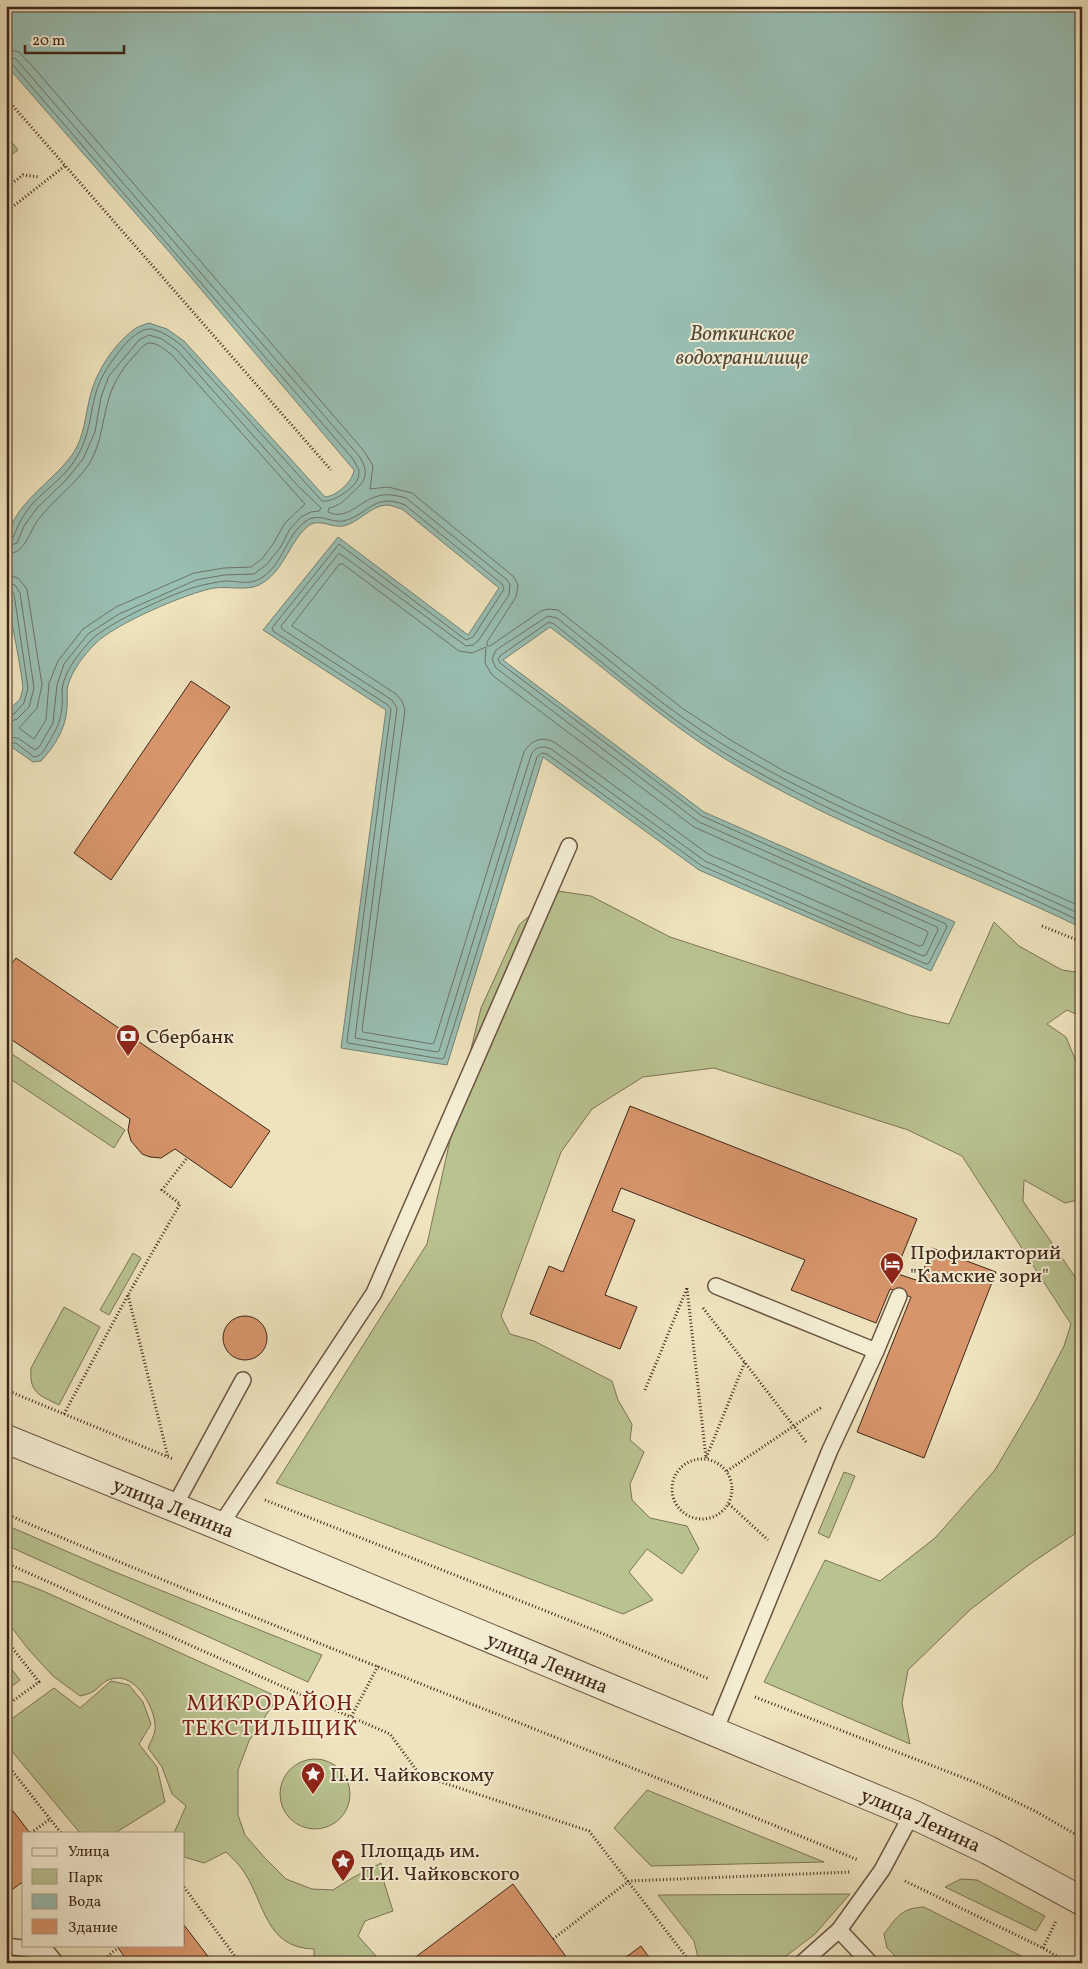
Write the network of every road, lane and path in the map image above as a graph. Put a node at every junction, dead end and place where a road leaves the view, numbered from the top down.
1 (6, 98) edge
2 (66, 165) junction
3 (38, 177) dead end
4 (6, 188) edge
5 (6, 212) edge
6 (331, 470) dead end
7 (569, 846) dead end
8 (1042, 926) dead end
9 (1082, 942) edge
10 (187, 1158) dead end
11 (716, 1286) dead end
12 (687, 1288) junction
13 (128, 1295) junction
14 (693, 1295) dead end
15 (899, 1296) dead end
16 (699, 1303) dead end
17 (876, 1352) junction
18 (745, 1362) junction
19 (243, 1380) dead end
20 (6, 1390) edge
21 (645, 1390) dead end
22 (824, 1405) dead end
23 (64, 1414) junction
24 (794, 1426) junction
25 (6, 1439) edge
26 (168, 1457) junction
27 (706, 1458) junction
28 (824, 1466) junction
29 (195, 1468) junction
30 (727, 1471) junction
31 (243, 1491) junction
32 (729, 1504) junction
33 (174, 1507) junction
34 (6, 1514) edge
35 (220, 1526) junction
36 (786, 1557) junction
37 (6, 1562) edge
38 (6, 1640) edge
39 (378, 1666) junction
40 (732, 1689) junction
41 (6, 1706) edge
42 (351, 1717) junction
43 (715, 1732) junction
44 (6, 1763) edge
45 (912, 1814) junction
46 (50, 1819) junction
47 (32, 1832) edge
48 (60, 1832) edge
49 (1082, 1838) edge
50 (882, 1870) junction
51 (629, 1881) junction
52 (185, 1888) edge
53 (1082, 1901) edge
54 (839, 1930) junction
55 (554, 1939) dead end
56 (6, 1946) edge
57 (118, 1948) dead end
58 (56, 1963) edge
59 (99, 1963) edge
60 (240, 1963) edge
61 (691, 1963) edge
62 (802, 1963) edge
63 (870, 1963) edge
64 (1068, 1963) edge

1 - 2 path
2 - 5 path
2 - 6 path
3 - 4 path
7 - 31 lane
8 - 9 path
10 - 13 path
11 - 17 lane
12 - 14 path
12 - 21 path
12 - 27 path
13 - 23 path
13 - 26 path
15 - 17 lane
16 - 18 path
17 - 28 lane
18 - 24 path
18 - 27 path
19 - 29 lane
20 - 23 path
22 - 24 path
23 - 26 path
24 - 28 path
24 - 30 path
25 - 33 street, улица Ленина
26 - 29 path
27 - 30 path
27 - 32 path
28 - 36 lane
29 - 33 lane
30 - 32 path
31 - 35 lane
31 - 40 path
32 - 36 path
33 - 35 street, улица Ленина
34 - 39 path
35 - 43 street, улица Ленина
36 - 40 lane
37 - 42 path
38 - 41 path
39 - 42 path
39 - 50 path
40 - 43 lane
40 - 49 path
42 - 51 path
43 - 45 street, улица Ленина
44 - 46 path
45 - 50 lane
45 - 53 street, улица Ленина
46 - 47 path
46 - 48 path
50 - 51 path
50 - 54 lane
50 - 64 path
51 - 55 path
51 - 61 path
52 - 60 path
54 - 62 lane
54 - 63 lane
56 - 58 lane
57 - 59 path

